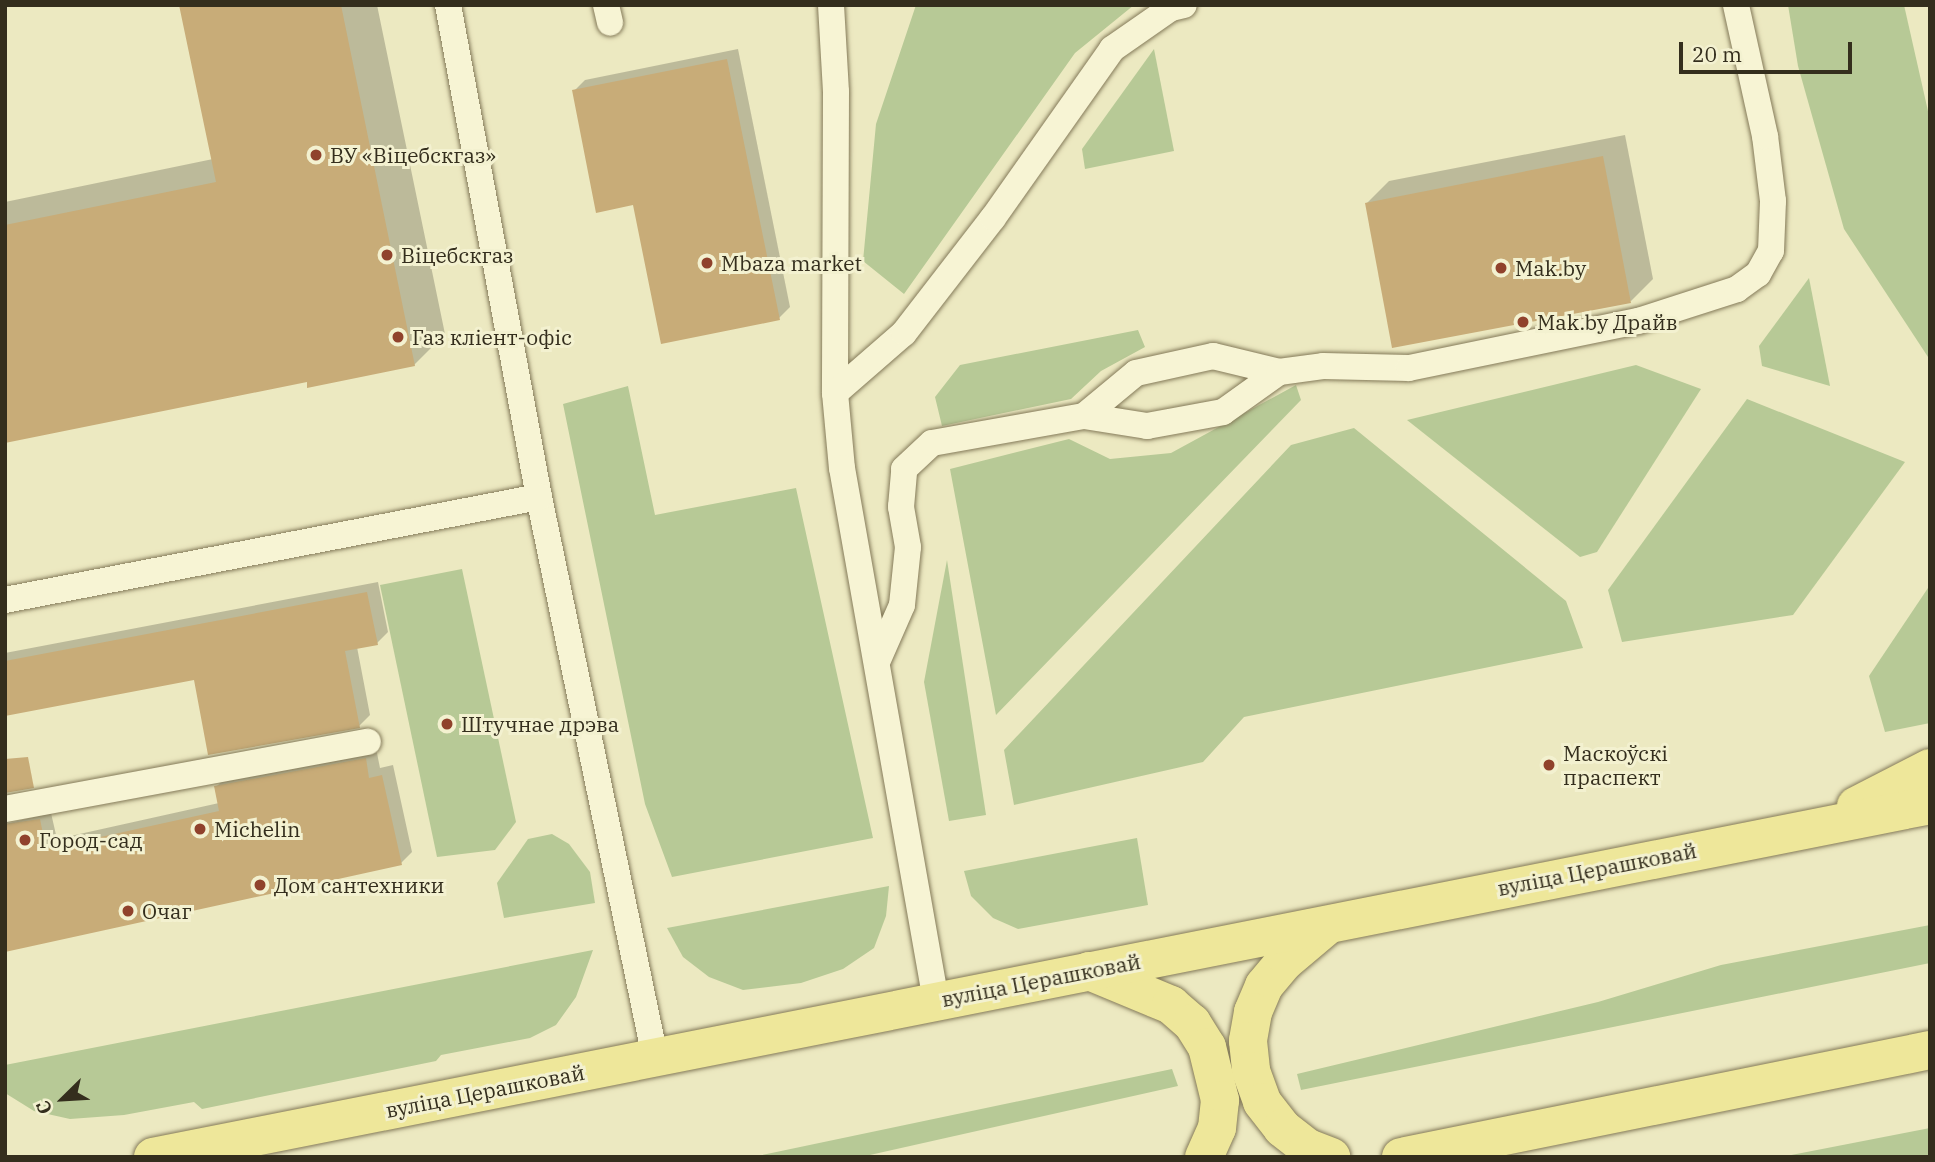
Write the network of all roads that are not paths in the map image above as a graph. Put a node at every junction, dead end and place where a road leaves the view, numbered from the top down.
1 (448, 5) edge
2 (831, 5) edge
3 (1184, 5) edge
4 (1736, 5) edge
5 (1279, 372) junction
6 (835, 393) junction
7 (1084, 416) junction
8 (539, 498) junction
9 (5, 600) edge
10 (877, 662) junction
11 (368, 742) dead end
12 (1930, 768) edge
13 (1930, 804) edge
14 (5, 809) edge
15 (1819, 825) junction
16 (1332, 922) junction
17 (1088, 971) junction
18 (936, 1001) junction
19 (1920, 1054) edge
20 (655, 1057) junction
21 (1423, 1155) edge
22 (153, 1157) edge
23 (1204, 1157) edge
24 (1331, 1157) edge

1 - 8 lane
2 - 6 lane
3 - 6 lane
4 - 5 lane
5 - 7 lane
5 - 7 lane
6 - 10 lane
7 - 10 lane
8 - 9 lane
8 - 20 lane
10 - 18 lane
11 - 14 lane
12 - 15 main road
13 - 15 main road, вуліца Церашковай
15 - 16 main road, вуліца Церашковай
16 - 17 main road, вуліца Церашковай
16 - 24 main road
17 - 18 main road, вуліца Церашковай
17 - 23 main road
18 - 20 main road, вуліца Церашковай
19 - 21 main road
20 - 22 main road, вуліца Церашковай

